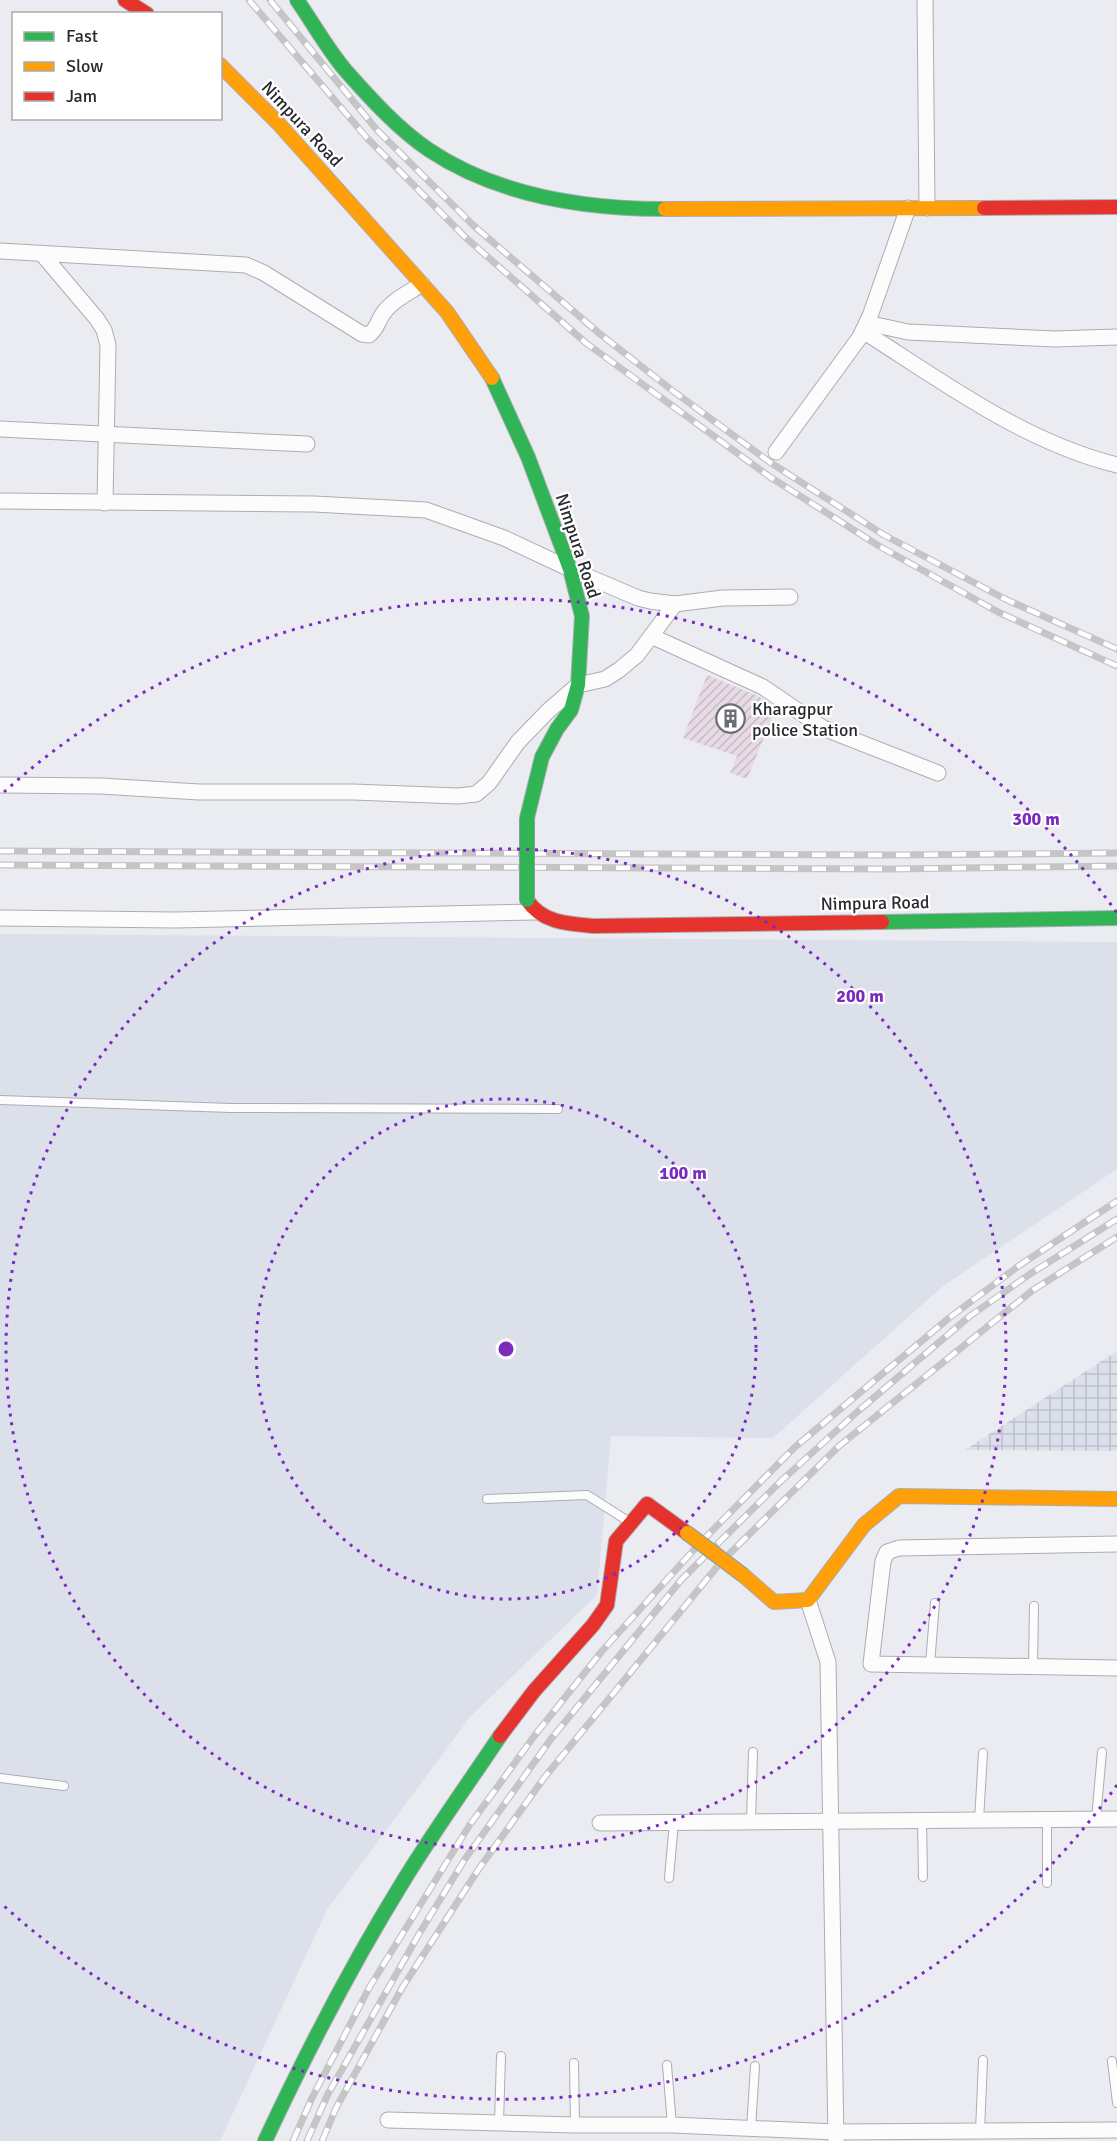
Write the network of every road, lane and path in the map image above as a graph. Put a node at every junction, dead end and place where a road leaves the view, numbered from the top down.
1 (125, 0) edge
2 (297, 0) edge
3 (925, 0) edge
4 (144, 12) edge
5 (222, 67) edge
6 (1117, 207) edge
7 (908, 208) junction
8 (927, 208) junction
9 (0, 251) edge
10 (42, 254) junction
11 (422, 284) junction
12 (865, 327) junction
13 (1117, 337) edge
14 (0, 429) edge
15 (107, 435) junction
16 (307, 444) dead end
17 (776, 452) dead end
18 (1117, 465) edge
19 (0, 501) edge
20 (105, 502) junction
21 (570, 569) junction
22 (790, 597) dead end
23 (675, 604) junction
24 (651, 636) junction
25 (578, 684) junction
26 (938, 773) dead end
27 (0, 785) edge
28 (531, 906) junction
29 (0, 918) edge
30 (1117, 918) edge
31 (0, 1100) edge
32 (558, 1109) dead end
33 (487, 1499) dead end
34 (1117, 1499) edge
35 (632, 1523) junction
36 (1117, 1544) edge
37 (807, 1600) junction
38 (935, 1603) dead end
39 (1034, 1606) dead end
40 (930, 1664) junction
41 (1033, 1666) junction
42 (1117, 1668) edge
43 (753, 1752) dead end
44 (1102, 1752) dead end
45 (983, 1753) dead end
46 (0, 1778) edge
47 (64, 1786) dead end
48 (1117, 1819) edge
49 (922, 1820) junction
50 (979, 1820) junction
51 (1047, 1820) junction
52 (1096, 1820) junction
53 (751, 1821) junction
54 (832, 1821) junction
55 (674, 1822) junction
56 (600, 1823) dead end
57 (923, 1877) dead end
58 (669, 1878) dead end
59 (1047, 1883) dead end
60 (501, 2056) dead end
61 (983, 2060) dead end
62 (1112, 2061) dead end
63 (574, 2063) dead end
64 (667, 2065) dead end
65 (755, 2066) dead end
66 (1117, 2103) edge
67 (388, 2120) dead end
68 (499, 2123) junction
69 (672, 2125) junction
70 (751, 2128) junction
71 (1117, 2130) edge
72 (981, 2131) junction
73 (575, 2133) edge
74 (836, 2136) edge
75 (265, 2141) edge

1 - 4 main road
2 - 7 main road
3 - 8 street
5 - 11 main road, Nimpura Road
6 - 8 main road
7 - 8 main road
7 - 12 street
9 - 10 street
10 - 11 street
10 - 15 street
11 - 21 main road, Nimpura Road
12 - 13 street
12 - 17 street
12 - 18 street
14 - 15 street
15 - 16 street
15 - 20 street
19 - 20 street
20 - 21 street
21 - 23 street
21 - 25 main road, Nimpura Road
22 - 23 street
23 - 24 street
24 - 25 street
24 - 26 street
25 - 27 street
25 - 28 main road, Nimpura Road, bridge
28 - 29 street
28 - 30 main road, Nimpura Road
31 - 32 lane
33 - 35 lane
34 - 37 main road
35 - 37 main road, bridge
35 - 75 main road
36 - 40 street
37 - 54 street
38 - 40 lane
39 - 41 lane
40 - 41 street
41 - 42 street
43 - 53 lane
44 - 52 lane
45 - 50 lane
46 - 47 lane
48 - 52 street
49 - 50 street
49 - 54 street
49 - 57 lane
50 - 51 street
51 - 52 street
51 - 59 lane
53 - 54 street
53 - 55 street
54 - 74 street
55 - 56 street
55 - 58 lane
60 - 68 lane
61 - 72 lane
62 - 66 lane
63 - 73 lane
64 - 69 lane
65 - 70 lane
67 - 68 street
68 - 73 street
69 - 70 street
69 - 73 street
70 - 74 street
71 - 72 street
72 - 74 street

